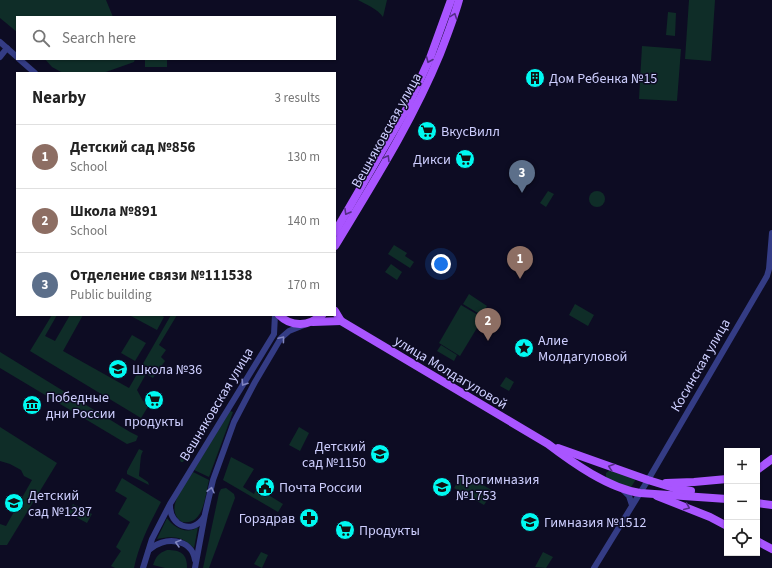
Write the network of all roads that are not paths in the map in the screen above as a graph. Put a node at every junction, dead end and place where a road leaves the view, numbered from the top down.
1 (452, 0) edge
2 (460, 0) edge
3 (0, 42) edge
4 (7, 48) junction
5 (0, 56) edge
6 (16, 56) edge
7 (20, 60) edge
8 (33, 72) edge
9 (410, 110) junction
10 (393, 141) junction
11 (336, 230) edge
12 (772, 233) edge
13 (336, 244) edge
14 (336, 312) edge
15 (275, 316) edge
16 (280, 316) edge
17 (320, 316) edge
18 (341, 321) junction
19 (309, 323) junction
20 (548, 444) junction
21 (580, 456) junction
22 (772, 459) edge
23 (576, 464) junction
24 (760, 468) edge
25 (724, 479) edge
26 (652, 481) junction
27 (620, 488) junction
28 (640, 493) junction
29 (650, 493) junction
30 (724, 495) edge
31 (760, 498) edge
32 (724, 499) edge
33 (772, 500) edge
34 (760, 503) edge
35 (170, 504) junction
36 (632, 505) junction
37 (772, 505) edge
38 (205, 514) junction
39 (724, 525) edge
40 (760, 543) edge
41 (772, 549) edge
42 (148, 552) junction
43 (143, 568) edge
44 (195, 568) edge
45 (594, 568) edge

1 -> 9 main road, Вешняковская улица
9 -> 2 main road, Вешняковская улица
3 - 4 street
4 - 5 street
4 - 6 street
7 - 8 street
9 - 10 main road, Вешняковская улица
10 -> 11 main road, Вешняковская улица
13 -> 10 main road, Вешняковская улица
12 - 26 street, Косинская улица
14 - 18 main road
15 -> 35 street, Вешняковская улица
16 - 19 main road
17 - 19 main road
18 - 19 main road
18 - 20 main road, улица Молдагуловой
38 -> 19 street, Вешняковская улица
20 - 21 main road, улица Молдагуловой
20 - 23 main road, улица Молдагуловой
21 - 23 street
26 -> 21 main road, улица Молдагуловой
22 - 24 main road
23 - 27 main road, улица Молдагуловой
25 - 26 main road
26 - 28 street, Косинская улица
26 - 30 main road, улица Молдагуловой
27 - 28 main road, улица Молдагуловой
27 - 36 street
28 - 29 main road, улица Молдагуловой
28 - 36 street, Косинская улица
29 - 32 main road, улица Молдагуловой
29 -> 39 main road
31 - 33 main road
34 - 37 main road
35 - 38 street
35 - 42 street, Вешняковская улица
36 - 45 street, Косинская улица
38 - 44 street, Вешняковская улица
40 - 41 main road
42 - 43 street, Вешняковская улица
44 -> 42 street, Вешняковская улица

